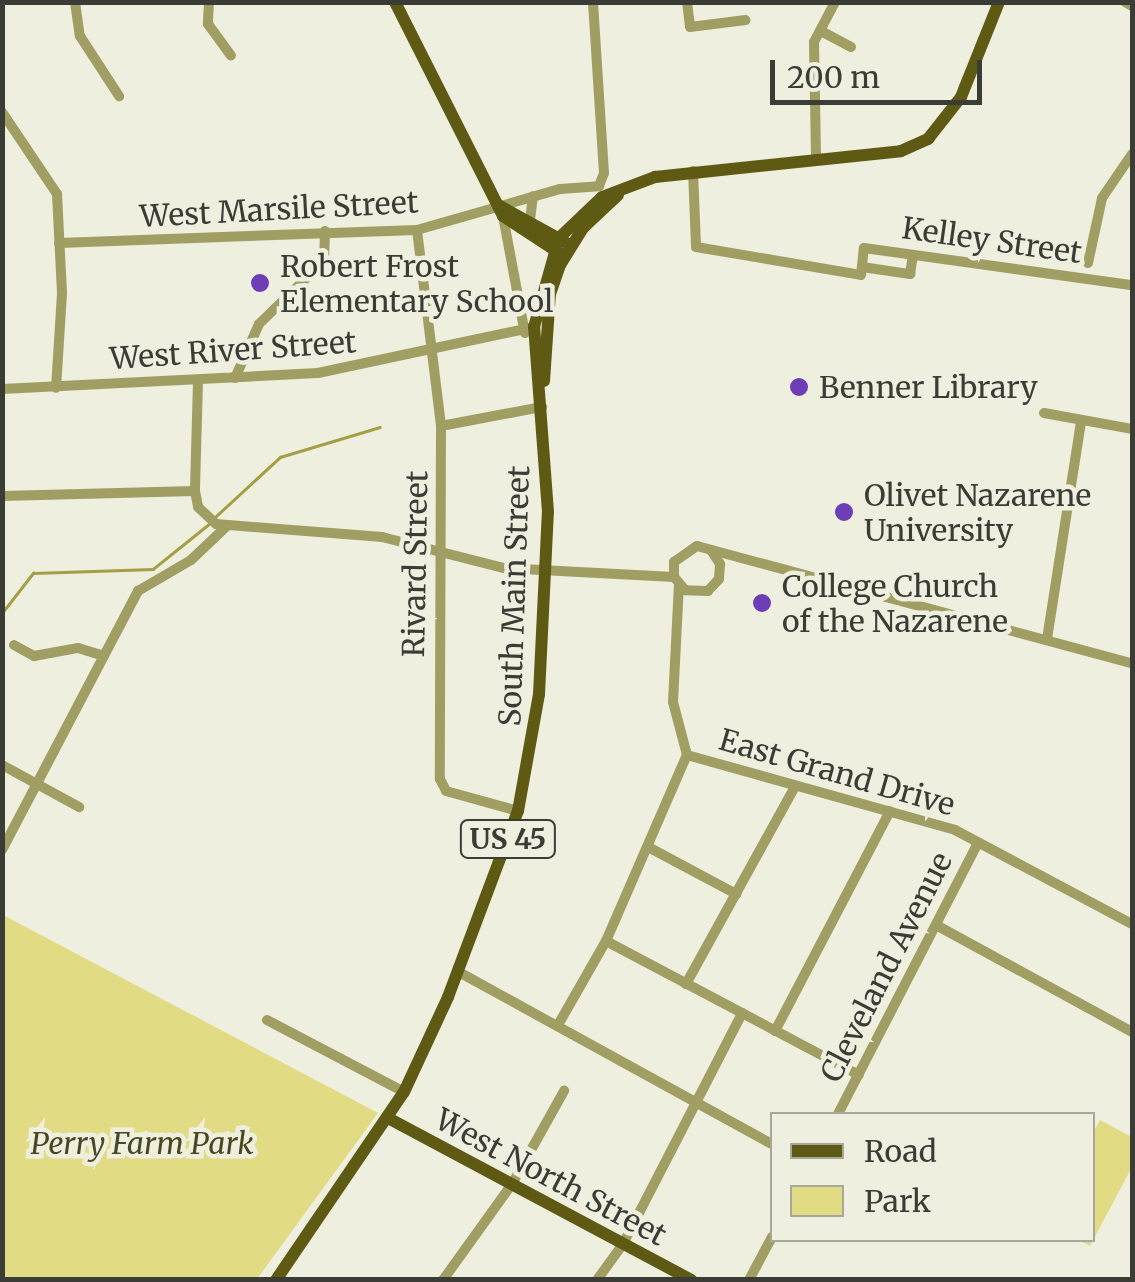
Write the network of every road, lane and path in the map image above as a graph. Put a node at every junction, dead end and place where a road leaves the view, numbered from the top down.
1 (75, 2) edge
2 (209, 2) edge
3 (394, 2) edge
4 (593, 2) edge
5 (687, 2) edge
6 (835, 2) edge
7 (999, 2) edge
8 (1125, 2) edge
9 (1132, 6) edge
10 (746, 20) dead end
11 (821, 31) junction
12 (851, 47) dead end
13 (232, 56) dead end
14 (119, 96) dead end
15 (2, 112) edge
16 (1132, 154) edge
17 (816, 156) junction
18 (693, 171) junction
19 (533, 196) junction
20 (500, 210) junction
21 (530, 220) junction
22 (417, 230) junction
23 (325, 231) junction
24 (59, 243) junction
25 (562, 248) junction
26 (913, 255) junction
27 (1088, 263) dead end
28 (862, 267) junction
29 (1132, 285) edge
30 (531, 334) junction
31 (427, 352) junction
32 (235, 378) junction
33 (198, 381) junction
34 (56, 388) junction
35 (2, 389) edge
36 (542, 407) junction
37 (1044, 413) dead end
38 (1081, 422) junction
39 (441, 426) junction
40 (1132, 428) edge
41 (195, 491) junction
42 (2, 496) edge
43 (225, 524) junction
44 (711, 550) junction
45 (444, 554) junction
46 (546, 569) junction
47 (676, 581) junction
48 (1046, 639) junction
49 (14, 645) dead end
50 (104, 656) junction
51 (1132, 662) edge
52 (687, 755) junction
53 (2, 765) edge
54 (38, 785) junction
55 (794, 788) junction
56 (79, 808) dead end
57 (518, 811) junction
58 (890, 811) junction
59 (978, 843) junction
60 (650, 848) junction
61 (2, 850) edge
62 (736, 894) junction
63 (1132, 924) edge
64 (936, 925) junction
65 (606, 941) junction
66 (457, 971) junction
67 (686, 984) junction
68 (742, 1013) junction
69 (267, 1020) dead end
70 (558, 1024) junction
71 (775, 1031) junction
72 (1132, 1032) edge
73 (858, 1075) junction
74 (564, 1091) dead end
75 (404, 1092) junction
76 (696, 1102) junction
77 (839, 1112) edge
78 (388, 1118) junction
79 (770, 1143) edge
80 (512, 1184) junction
81 (770, 1241) edge
82 (624, 1244) junction
83 (276, 1280) edge
84 (442, 1280) edge
85 (597, 1280) edge
86 (691, 1280) edge
87 (749, 1280) edge

1 - 14 street
2 - 13 street
3 - 20 main road
4 - 19 street, West Marsile Street
5 - 10 street
6 - 11 street
7 - 17 main road
8 - 9 street
11 - 12 street
11 - 17 street
15 - 24 street
16 - 27 street
17 - 18 main road
18 - 25 main road
18 - 28 street, Kelley Street
19 - 20 street, West Marsile Street
19 - 21 street
20 - 21 main road
20 - 22 street, West Marsile Street
20 - 25 main road
20 - 30 street, South Main Street
21 - 25 main road
22 - 23 street, West Marsile Street
22 - 31 street, Rivard Street
23 - 24 street, West Marsile Street
23 - 32 street
24 - 34 street
25 - 30 main road, South Main Street / US 45
25 - 36 main road, South Main Street / US 45
26 - 28 street, Kelley Street
26 - 28 street, Kelley Street
26 - 29 street, Kelley Street
30 - 31 street, West River Street
30 - 36 main road, South Main Street / US 45
31 - 32 street, West River Street
31 - 39 street, Rivard Street
32 - 33 street, West River Street
33 - 34 street, West River Street
33 - 41 street
34 - 35 street, West River Street
36 - 39 street
36 - 46 main road, South Main Street / US 45
37 - 38 street
38 - 40 street
38 - 48 street
39 - 45 street, Rivard Street
41 - 42 street
41 - 43 street
43 - 45 street
43 - 50 street
44 - 47 street
44 - 47 street
44 - 48 street
45 - 46 street
45 - 57 street, Rivard Street
46 - 47 street
46 - 57 main road, South Main Street / US 45
47 - 52 street
48 - 51 street
49 - 50 street
50 - 54 street
52 - 55 street, East Grand Drive
52 - 60 street
53 - 54 street
54 - 56 street
54 - 61 street
55 - 58 street, East Grand Drive
55 - 62 street
57 - 66 main road, South Main Street / US 45
58 - 59 street, East Grand Drive
58 - 71 street
59 - 63 street, East Grand Drive
59 - 64 street, Cleveland Avenue
60 - 62 street
60 - 65 street
62 - 67 street
64 - 72 street
64 - 73 street, Cleveland Avenue
65 - 67 street
65 - 70 street
66 - 70 street
66 - 75 main road, South Main Street / US 45
67 - 68 street
68 - 71 street
68 - 76 street
69 - 75 street
70 - 76 street
71 - 73 street
73 - 77 street, Cleveland Avenue
74 - 80 street
75 - 78 main road, South Main Street / US 45
76 - 79 street
76 - 82 street
78 - 80 main road, West North Street
78 - 83 main road, US 45
80 - 82 main road, West North Street
80 - 84 street
81 - 87 street
82 - 85 street
82 - 86 main road, West North Street

